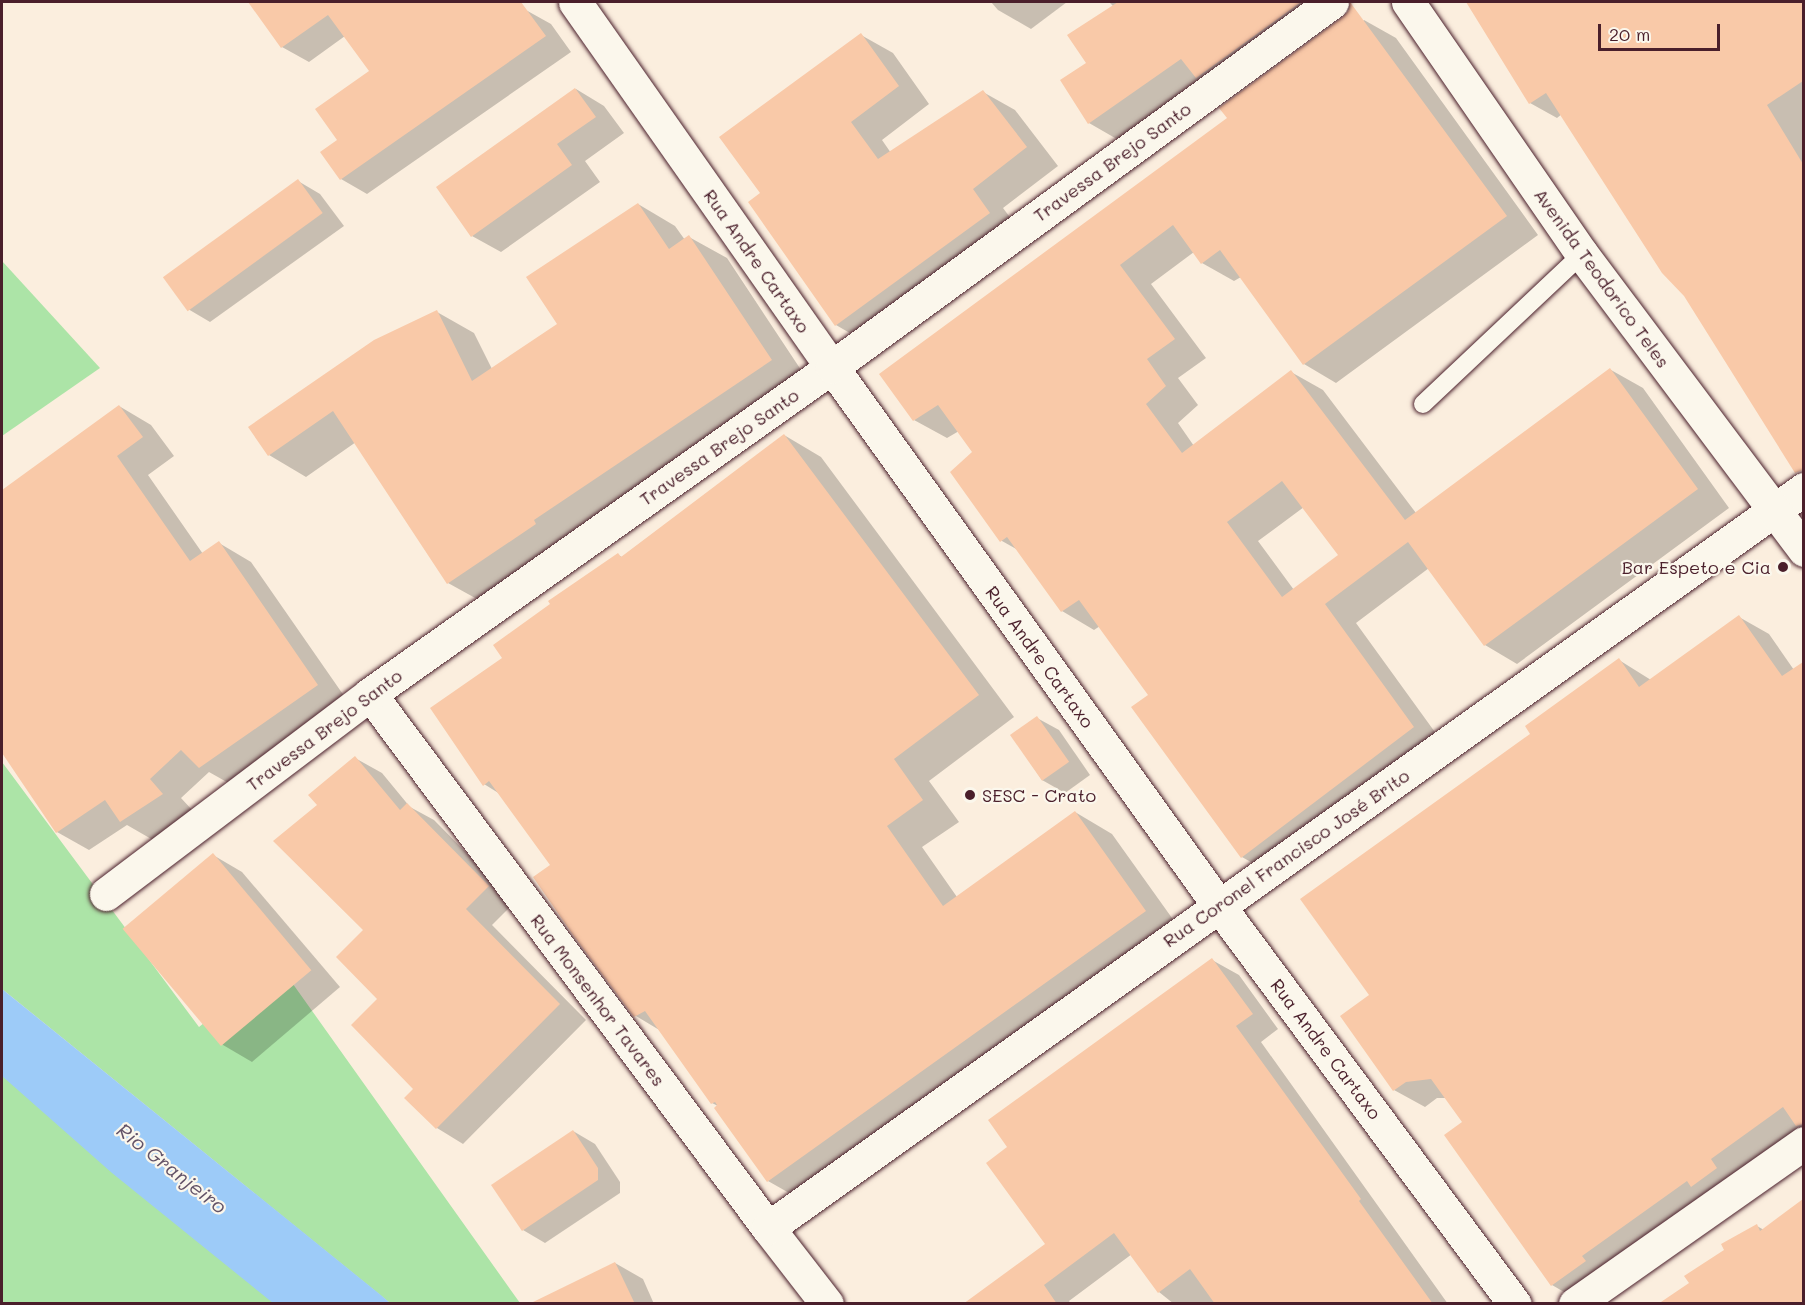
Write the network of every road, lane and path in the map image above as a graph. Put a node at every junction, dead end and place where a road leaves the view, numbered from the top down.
1 (575, 2) edge
2 (1332, 2) edge
3 (1408, 2) edge
4 (1582, 254) junction
5 (832, 367) junction
6 (1423, 404) dead end
7 (1803, 489) edge
8 (1774, 510) junction
9 (1803, 550) edge
10 (370, 694) junction
11 (106, 894) dead end
12 (1219, 906) junction
13 (1803, 1143) edge
14 (768, 1228) junction
15 (827, 1304) edge
16 (1515, 1304) edge
17 (1575, 1304) edge

1 - 5 street, Rua Andre Cartaxo
2 - 5 street, Travessa Brejo Santo
3 - 4 street, Avenida Teodorico Teles
4 - 6 lane
4 - 8 street, Avenida Teodorico Teles
5 - 10 street, Travessa Brejo Santo
5 - 12 street, Rua Andre Cartaxo
7 - 8 street, Rua Coronel Francisco José Brito
8 - 9 street, Avenida Teodorico Teles
8 - 12 street, Rua Coronel Francisco José Brito
10 - 11 street, Travessa Brejo Santo
10 - 14 street, Rua Monsenhor Tavares
12 - 14 street, Rua Coronel Francisco José Brito
12 - 16 street, Rua Andre Cartaxo
13 - 17 street
14 - 15 street, Rua Monsenhor Tavares

